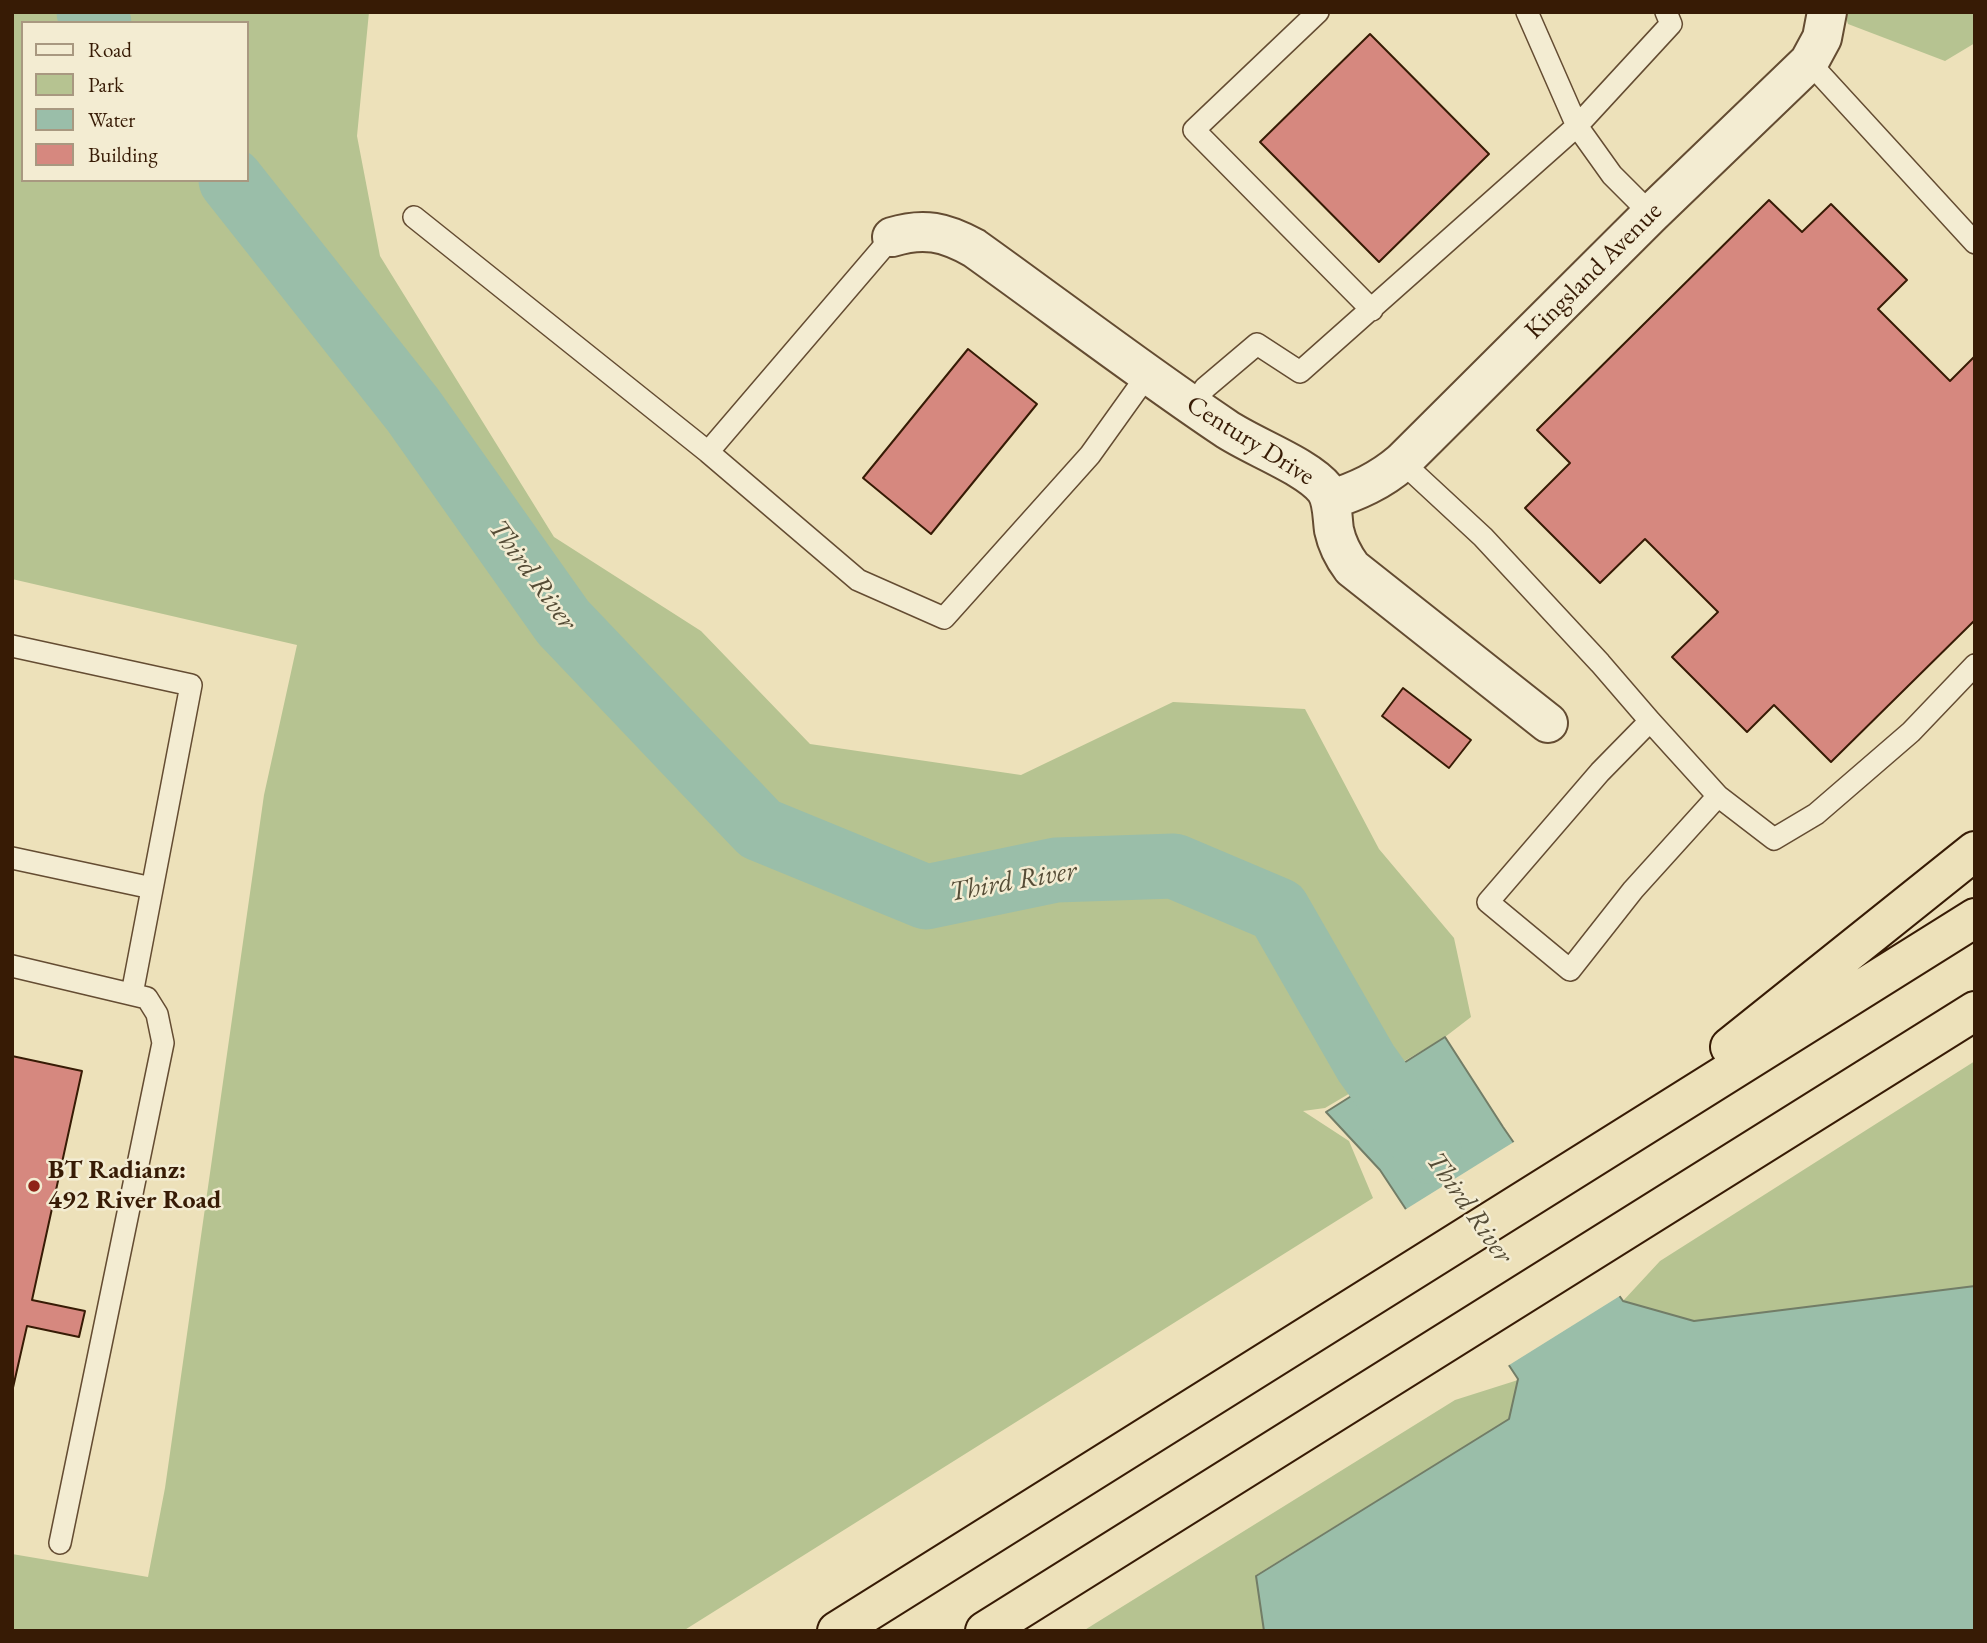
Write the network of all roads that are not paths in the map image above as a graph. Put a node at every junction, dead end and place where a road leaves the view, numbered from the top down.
1 (1318, 12) edge
2 (1527, 12) edge
3 (1666, 12) edge
4 (1827, 12) edge
5 (1809, 62) junction
6 (1577, 126) junction
7 (1651, 214) junction
8 (414, 217) dead end
9 (892, 237) joint
10 (1975, 243) edge
11 (1372, 310) junction
12 (1148, 374) junction
13 (1193, 406) junction
14 (708, 452) junction
15 (1402, 462) junction
16 (1330, 500) junction
17 (12, 646) edge
18 (1975, 665) edge
19 (1650, 721) junction
20 (1548, 723) dead end
21 (1718, 796) junction
22 (1975, 851) edge
23 (12, 858) edge
24 (152, 888) junction
25 (1975, 918) edge
26 (12, 966) edge
27 (132, 994) junction
28 (1975, 1011) edge
29 (1581, 1164) junction
30 (61, 1543) dead end
31 (837, 1631) edge
32 (985, 1631) edge

1 - 11 lane
2 - 6 lane
3 - 6 lane
4 - 5 street, Kingsland Avenue
5 - 7 street, Kingsland Avenue
5 - 10 lane
6 - 7 lane
6 - 11 lane
7 - 15 street, Kingsland Avenue
8 - 14 lane
9 - 12 street, Century Drive
9 - 14 lane
11 - 13 lane
12 - 13 street, Century Drive
12 - 14 lane
13 - 16 street, Century Drive
15 - 16 street, Kingsland Avenue
15 - 19 lane
16 - 20 street, Century Drive
17 - 24 lane
18 - 21 lane
19 - 21 lane
19 - 21 lane
22 - 29 highway
23 - 24 lane
24 - 27 lane
25 - 29 highway
26 - 27 lane
27 - 30 lane
28 - 32 highway
29 - 31 highway

